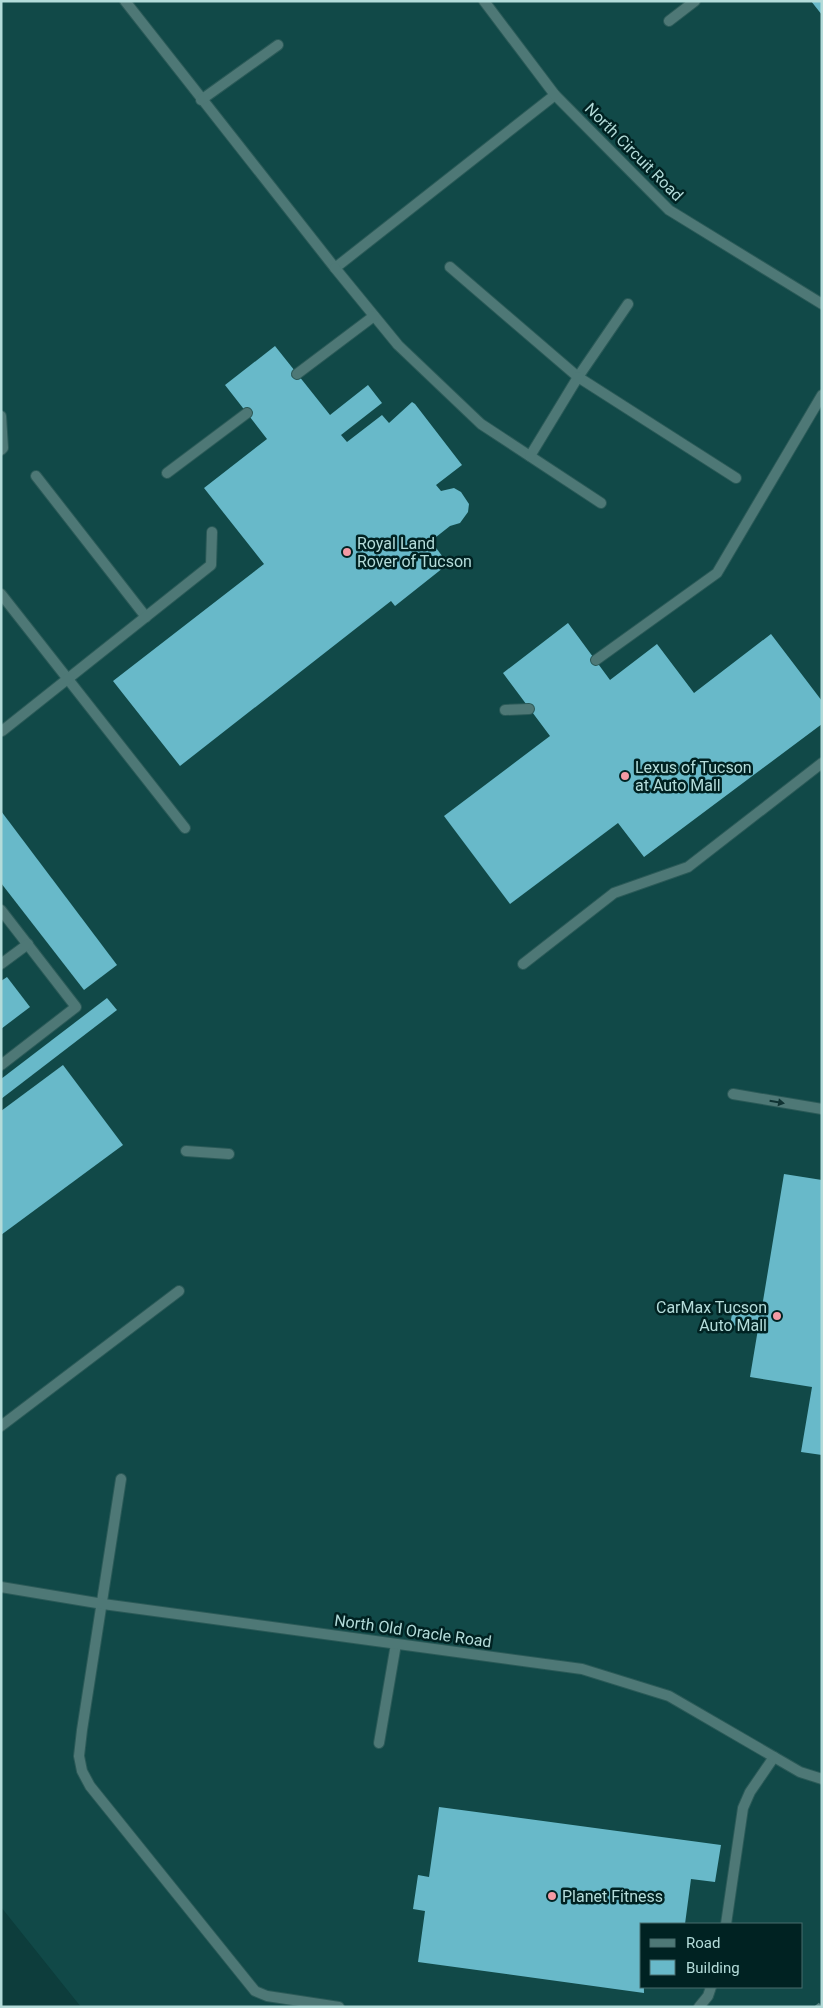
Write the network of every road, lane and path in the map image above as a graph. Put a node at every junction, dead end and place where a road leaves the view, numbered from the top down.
1 (126, 1) edge
2 (484, 1) edge
3 (694, 1) edge
4 (668, 21) dead end
5 (278, 45) dead end
6 (555, 95) junction
7 (202, 100) junction
8 (450, 267) dead end
9 (335, 268) junction
10 (628, 304) dead end
11 (822, 304) edge
12 (374, 316) junction
13 (297, 374) dead end
14 (578, 377) junction
15 (822, 395) edge
16 (247, 413) dead end
17 (1, 416) edge
18 (1, 450) edge
19 (530, 456) junction
20 (167, 473) dead end
21 (36, 476) dead end
22 (736, 478) dead end
23 (601, 503) dead end
24 (212, 532) dead end
25 (1, 594) edge
26 (146, 617) junction
27 (596, 660) dead end
28 (67, 680) junction
29 (530, 709) dead end
30 (505, 710) dead end
31 (2, 731) edge
32 (822, 763) edge
33 (185, 828) dead end
34 (1, 910) edge
35 (28, 944) junction
36 (1, 964) edge
37 (523, 964) dead end
38 (1, 1065) edge
39 (733, 1094) dead end
40 (822, 1110) edge
41 (186, 1151) dead end
42 (229, 1154) dead end
43 (179, 1292) dead end
44 (1, 1426) edge
45 (121, 1479) dead end
46 (1, 1587) edge
47 (102, 1604) junction
48 (396, 1644) junction
49 (379, 1743) dead end
50 (774, 1757) junction
51 (822, 1780) edge
52 (726, 1923) edge
53 (711, 1988) edge
54 (822, 2002) edge
55 (339, 2007) edge
56 (700, 2007) edge
57 (816, 2007) edge

1 - 7 street
2 - 6 street, North Circuit Road
3 - 4 street
5 - 7 street
6 - 9 street
6 - 11 street, North Circuit Road
7 - 9 street
8 - 14 street
9 - 12 street
10 - 14 street
12 - 13 street
12 - 19 street
14 - 19 street
14 - 22 street
15 - 27 street
16 - 20 street
17 - 18 street
19 - 23 street
21 - 26 street
24 - 26 street
25 - 28 street
26 - 28 street
28 - 31 street
28 - 33 street
29 - 30 street
32 - 37 street
34 - 35 street
35 - 36 street
35 - 38 street
39 -> 40 street
41 - 42 street
43 - 44 street
45 - 47 street
46 - 47 street, North Old Oracle Road
47 - 48 street, North Old Oracle Road
47 - 55 street
48 - 49 street
48 - 50 street, North Old Oracle Road
50 - 51 street, North Old Oracle Road
50 - 52 street
53 - 56 street
54 - 57 path

